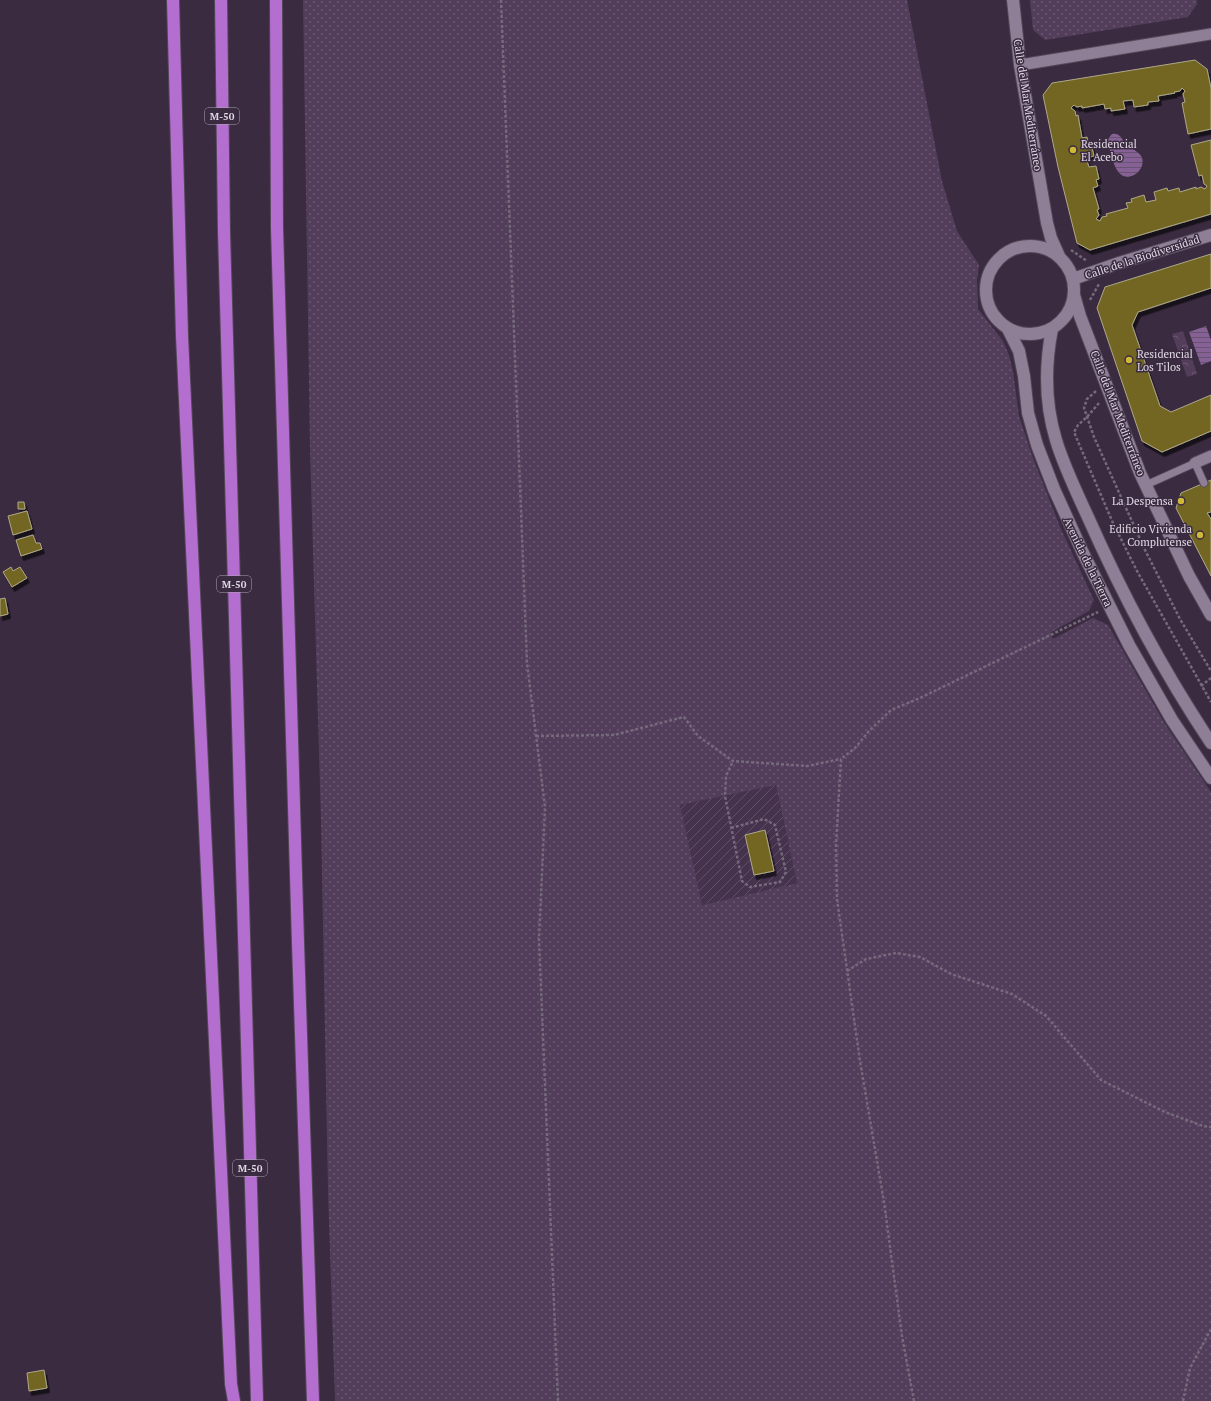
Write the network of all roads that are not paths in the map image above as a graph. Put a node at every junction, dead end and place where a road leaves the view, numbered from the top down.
1 (173, 0) edge
2 (221, 0) edge
3 (276, 0) edge
4 (1013, 0) edge
5 (1211, 34) edge
6 (1020, 65) junction
7 (1211, 235) edge
8 (1059, 256) junction
9 (1073, 279) junction
10 (1074, 295) junction
11 (1008, 329) junction
12 (1052, 329) junction
13 (1211, 456) edge
14 (1195, 463) junction
15 (1204, 483) dead end
16 (1146, 485) junction
17 (1211, 615) edge
18 (1211, 743) edge
19 (1211, 778) edge
20 (234, 1401) edge
21 (257, 1401) edge
22 (313, 1401) edge

1 - 20 highway
2 - 21 highway, M-50
3 - 22 highway
4 - 6 street, Calle del Mar Mediterráneo
5 - 6 street
6 - 8 street, Calle del Mar Mediterráneo
7 - 9 street, Calle de la Biodiversidad
8 - 9 street
8 - 11 street
9 - 10 street
10 - 12 street
10 - 16 street, Calle del Mar Mediterráneo
11 - 12 street
11 - 19 street, Avenida de la Tierra
12 - 18 street, Avenida de la Tierra
13 - 14 street
14 - 15 lane
14 - 16 lane
16 - 17 street, Calle del Mar Mediterráneo

